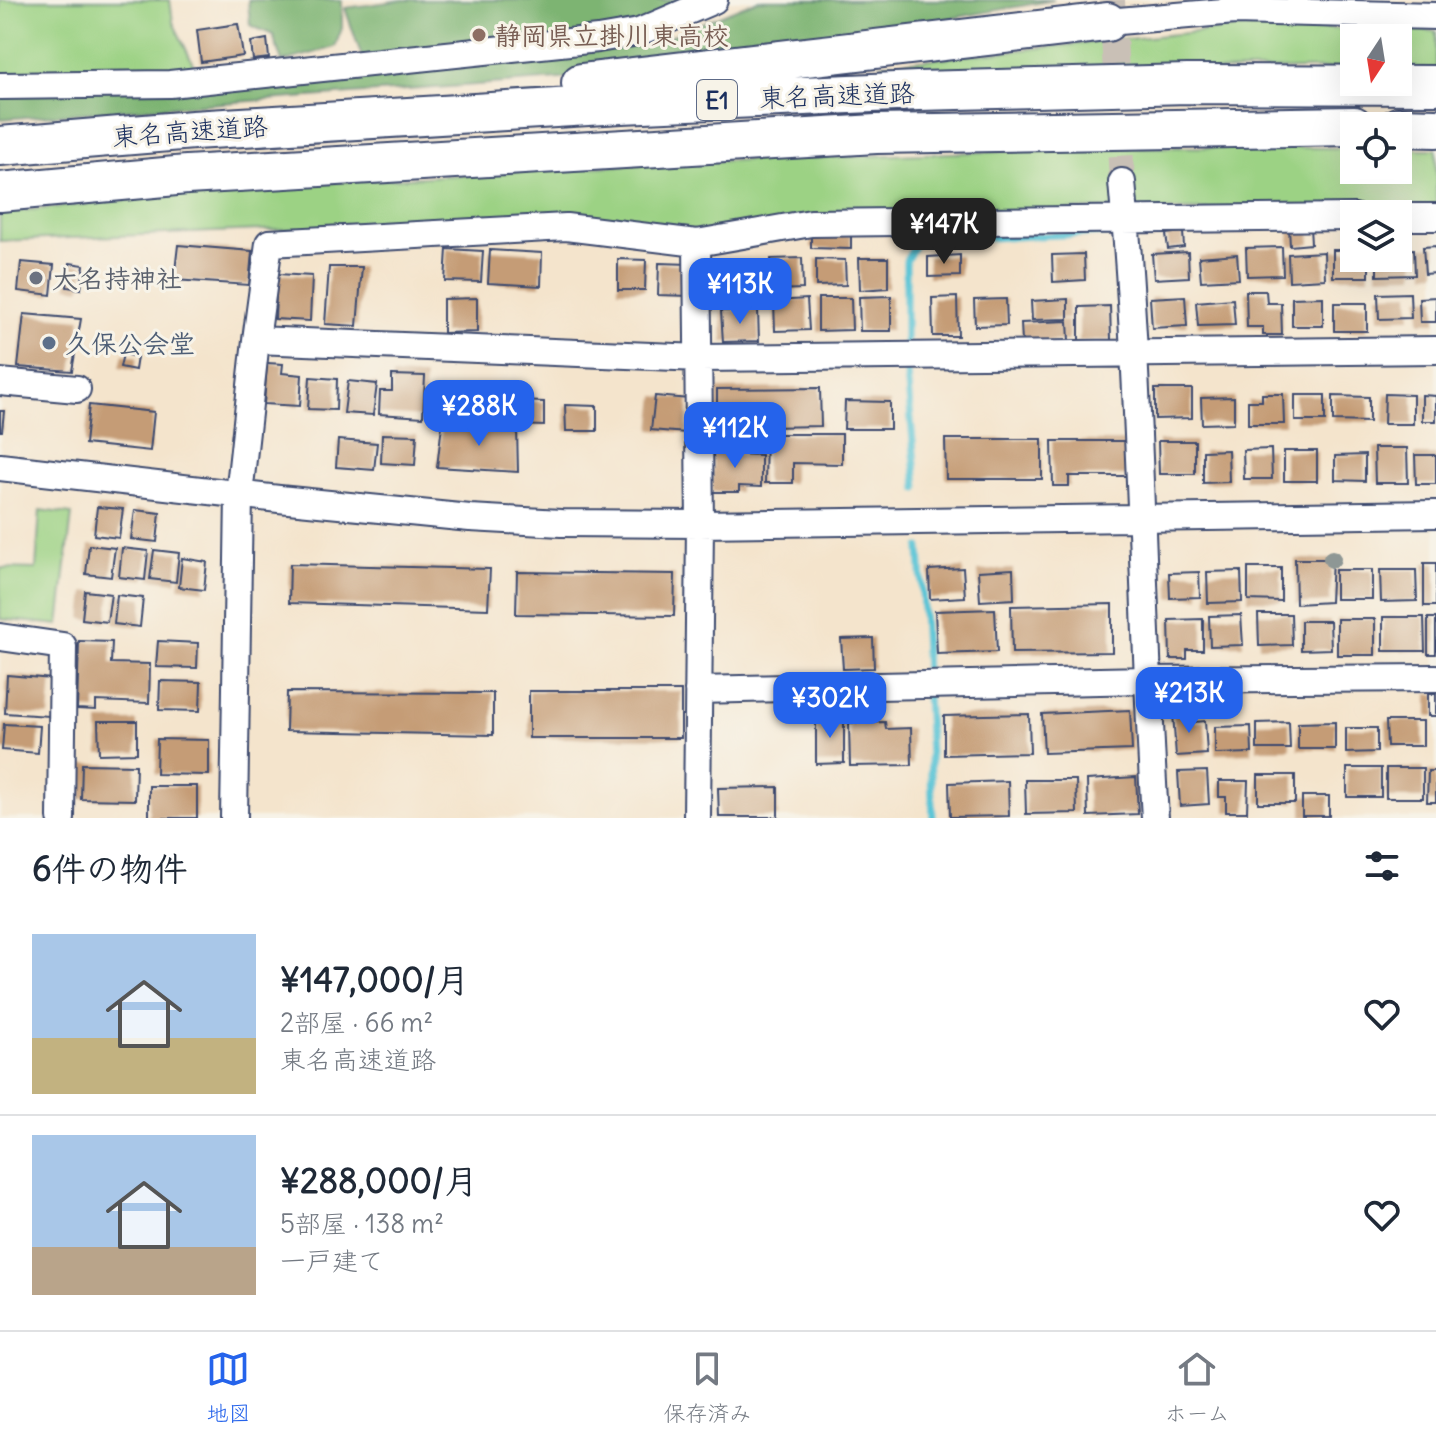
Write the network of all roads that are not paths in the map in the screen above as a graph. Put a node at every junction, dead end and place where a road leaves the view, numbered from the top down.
1 (714, 0) edge
2 (1436, 16) edge
3 (1107, 22) joint
4 (1436, 85) edge
5 (0, 86) edge
6 (1340, 126) edge
7 (1412, 127) edge
8 (1436, 128) edge
9 (193, 130) junction
10 (0, 146) edge
11 (1122, 182) tunnel mouth
12 (0, 192) edge
13 (1340, 217) edge
14 (1412, 217) edge
15 (1436, 217) edge
16 (1125, 219) junction
17 (697, 243) junction
18 (256, 340) junction
19 (1436, 350) edge
20 (1134, 353) junction
21 (700, 358) junction
22 (0, 382) edge
23 (77, 389) dead end
24 (0, 467) edge
25 (239, 495) junction
26 (1436, 514) edge
27 (1141, 517) junction
28 (700, 524) junction
29 (0, 637) edge
30 (1436, 678) edge
31 (1146, 680) junction
32 (698, 690) junction
33 (61, 818) edge
34 (234, 818) edge
35 (697, 818) edge
36 (1155, 818) edge

1 - 5 street
2 - 3 street
3 - 9 highway
4 - 9 highway, 東名高速道路 / E1
6 - 12 highway, 東名高速道路 / E1
7 - 8 highway
9 - 10 highway, 東名高速道路 / E1
11 - 16 street
13 - 16 street
14 - 15 street
16 - 17 street
16 - 20 street
17 - 18 street
17 - 21 street
18 - 21 street
18 - 25 street
19 - 20 street
20 - 21 street
20 - 27 street
21 - 28 street
22 - 23 street
24 - 25 street
25 - 28 street
25 - 34 street
26 - 27 street
27 - 28 street
27 - 31 street
28 - 32 street
29 - 33 street
30 - 31 street
31 - 32 street
31 - 36 street
32 - 35 street

